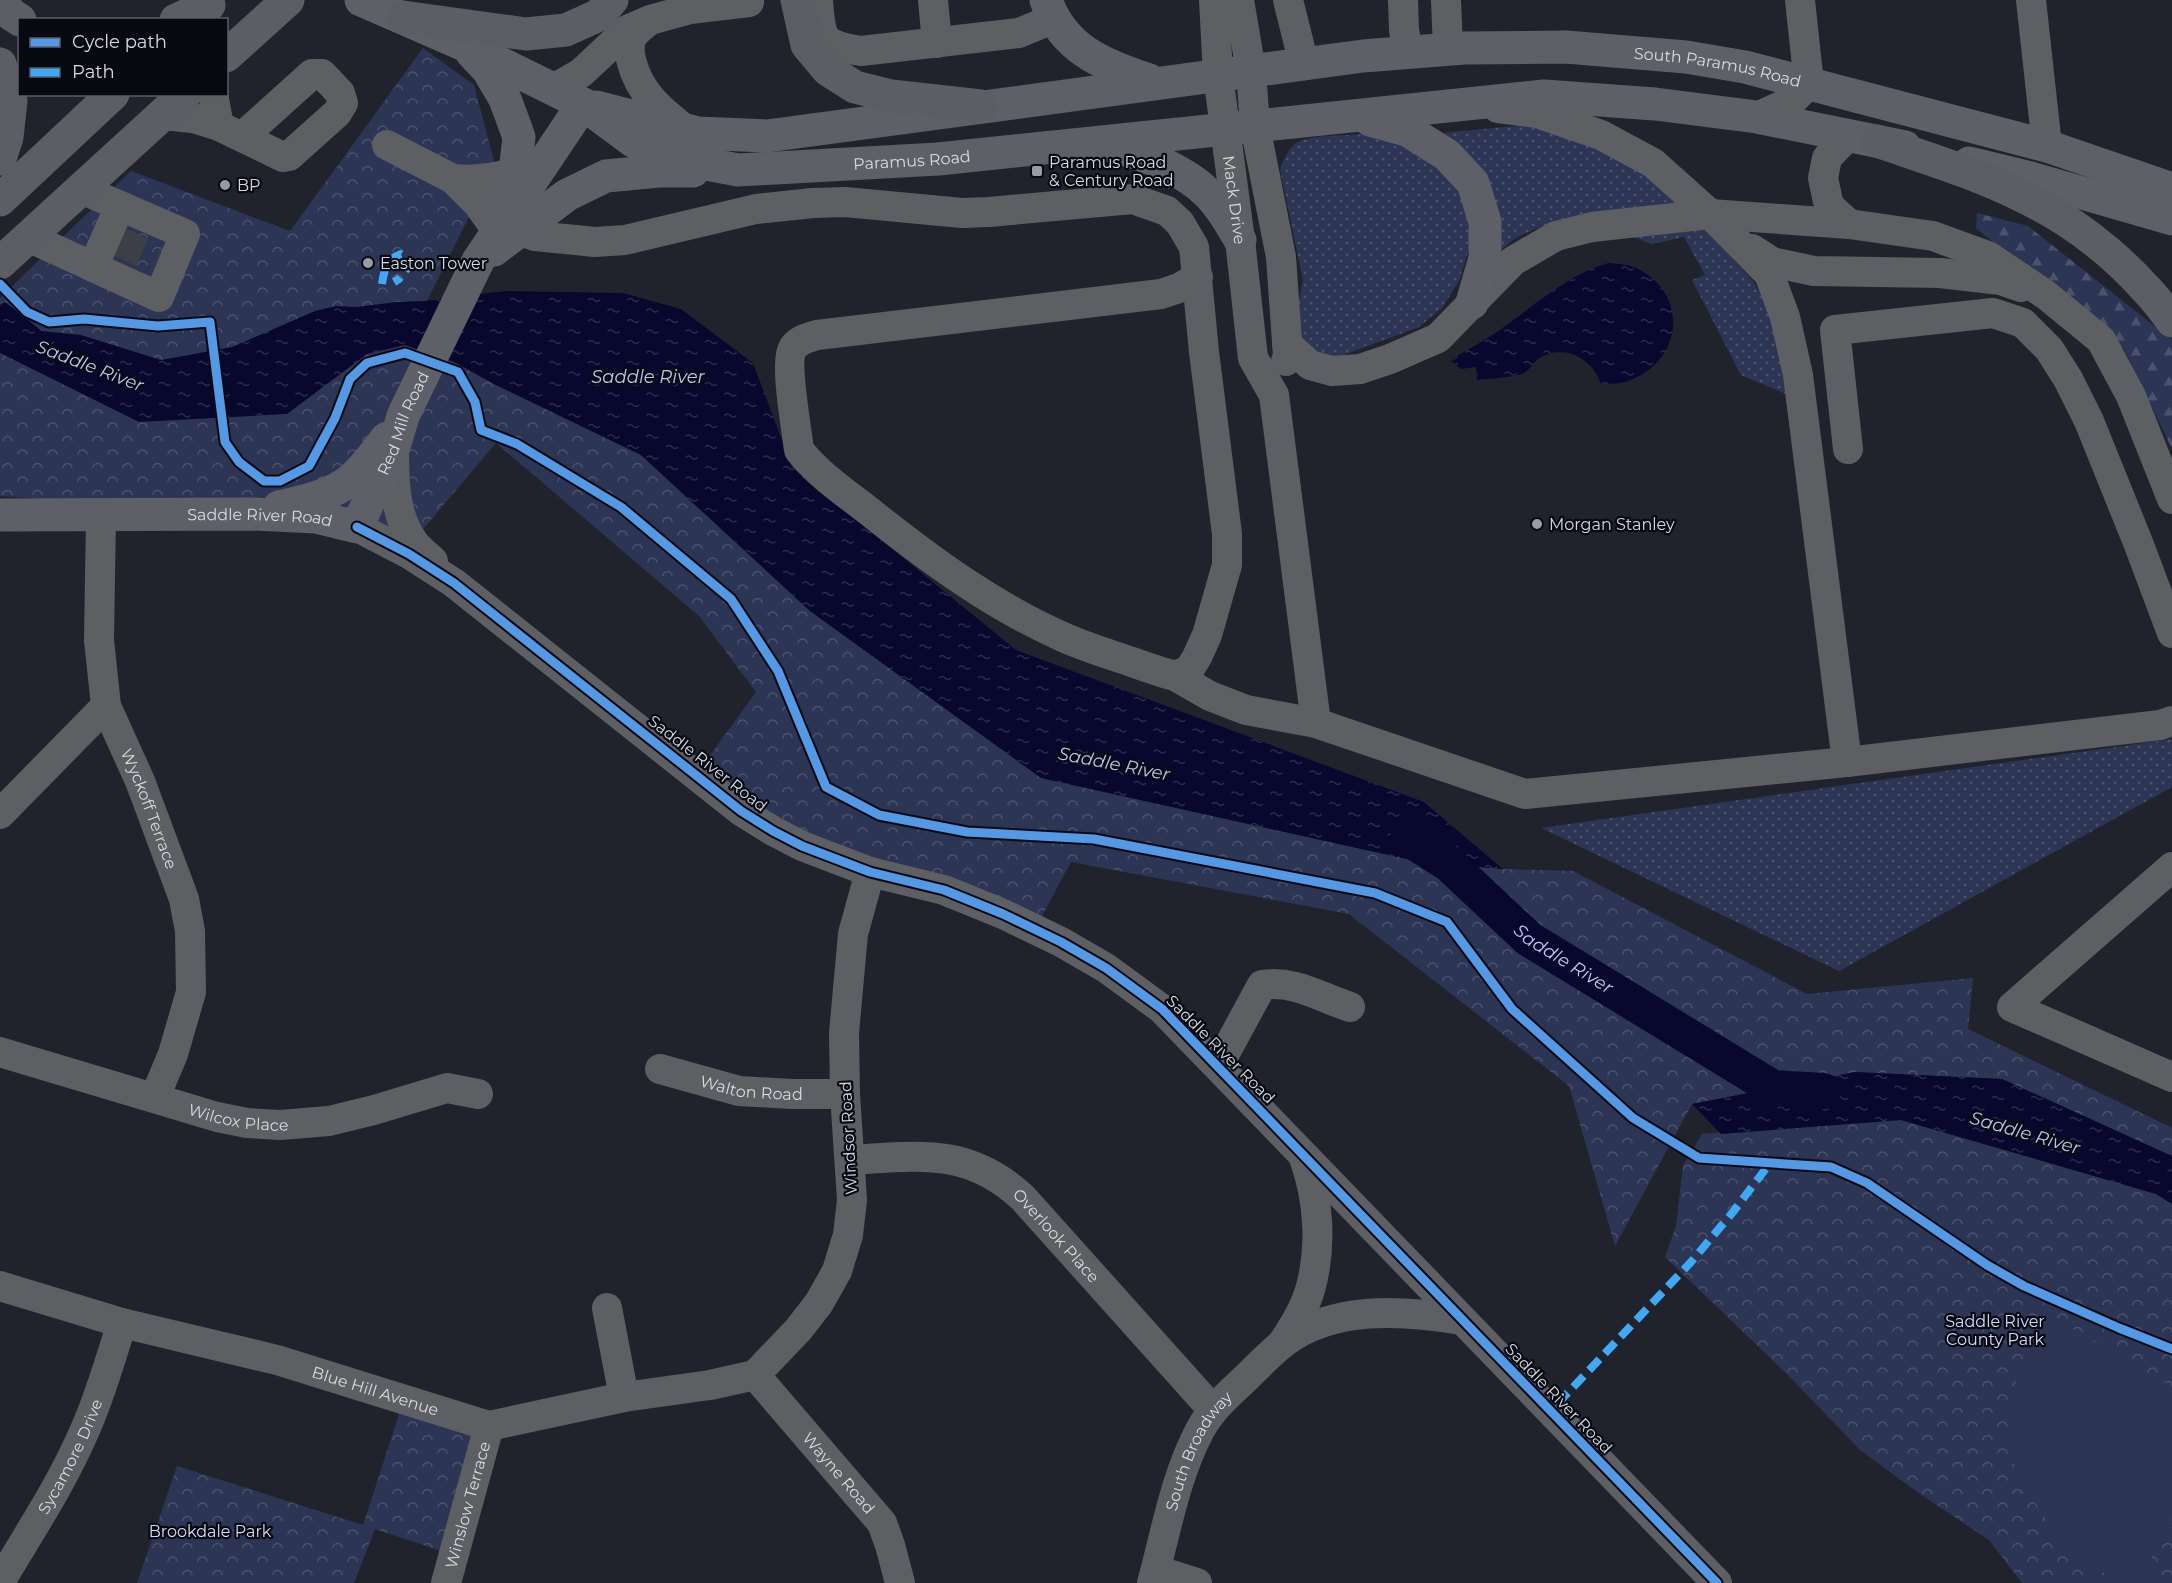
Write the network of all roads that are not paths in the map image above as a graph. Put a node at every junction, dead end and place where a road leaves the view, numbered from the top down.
1 (288, 0) edge
2 (361, 0) edge
3 (612, 0) edge
4 (749, 0) edge
5 (797, 0) edge
6 (818, 0) edge
7 (933, 0) edge
8 (1214, 0) edge
9 (1239, 0) edge
10 (1288, 0) edge
11 (1403, 0) edge
12 (1446, 0) edge
13 (1800, 0) edge
14 (2031, 0) edge
15 (0, 1) edge
16 (690, 4) edge
17 (205, 8) edge
18 (1049, 9) edge
19 (403, 17) junction
20 (181, 18) edge
21 (18, 19) edge
22 (650, 20) junction
23 (938, 42) junction
24 (464, 45) junction
25 (1448, 49) junction
26 (1408, 52) junction
27 (228, 54) edge
28 (0, 64) edge
29 (1304, 64) junction
30 (1251, 71) junction
31 (1218, 75) junction
32 (1156, 83) junction
33 (1809, 84) junction
34 (553, 89) junction
35 (111, 96) edge
36 (214, 96) edge
37 (583, 104) junction
38 (1462, 104) junction
39 (174, 105) edge
40 (981, 106) junction
41 (1353, 116) junction
42 (1757, 117) junction
43 (1240, 127) junction
44 (686, 130) junction
45 (231, 131) junction
46 (1863, 138) junction
47 (1094, 142) junction
48 (387, 145) dead end
49 (2047, 146) junction
50 (0, 159) edge
51 (738, 170) junction
52 (516, 172) junction
53 (453, 179) junction
54 (81, 189) junction
55 (2172, 189) edge
56 (0, 200) edge
57 (120, 206) junction
58 (1710, 214) junction
59 (2172, 219) edge
60 (1849, 224) junction
61 (507, 228) junction
62 (1731, 236) junction
63 (1240, 240) junction
64 (10, 255) edge
65 (478, 261) junction
66 (93, 267) junction
67 (1198, 277) junction
68 (2046, 295) junction
69 (1472, 303) junction
70 (2172, 321) edge
71 (1287, 344) junction
72 (1274, 395) junction
73 (403, 416) junction
74 (394, 447) junction
75 (1848, 449) dead end
76 (2172, 499) edge
77 (252, 514) junction
78 (0, 515) edge
79 (100, 516) junction
80 (357, 527) junction
81 (454, 583) junction
82 (2172, 633) edge
83 (1175, 676) junction
84 (106, 706) junction
85 (2172, 721) edge
86 (1316, 723) junction
87 (1847, 762) junction
88 (0, 814) edge
89 (2172, 867) edge
90 (870, 872) junction
91 (1350, 1008) dead end
92 (0, 1052) edge
93 (1218, 1066) junction
94 (660, 1069) dead end
95 (2172, 1077) edge
96 (478, 1094) dead end
97 (845, 1094) junction
98 (155, 1097) junction
99 (1302, 1152) junction
100 (850, 1160) junction
101 (0, 1286) edge
102 (607, 1308) dead end
103 (1462, 1320) junction
104 (122, 1323) junction
105 (1282, 1344) junction
106 (755, 1375) junction
107 (624, 1397) junction
108 (1213, 1410) junction
109 (489, 1426) junction
110 (1154, 1576) edge
111 (0, 1582) edge
112 (1715, 1582) edge
113 (446, 1583) edge
114 (900, 1583) edge
115 (1197, 1583) edge

1 - 27 highway
2 - 19 main road, Paramus Road
3 - 19 highway
4 - 16 street
5 - 40 highway
6 - 23 street
7 - 23 street
8 - 31 street, Mack Drive
9 - 30 street
10 - 29 street
11 - 26 street
12 - 25 street
13 - 33 street
14 - 49 street
15 - 21 highway
16 - 22 street
17 - 20 highway
18 - 23 street
18 - 32 main road
19 - 24 main road, Paramus Road
22 - 34 street
22 - 44 street
24 - 34 main road, Paramus Road
24 - 52 main road
25 - 26 main road, South Paramus Road
25 - 33 main road, South Paramus Road
26 - 29 main road, South Paramus Road
28 - 50 highway
29 - 30 main road, South Paramus Road
30 - 31 main road, Paramus Road
30 - 43 street
31 - 32 main road, Paramus Road
31 - 43 street, Mack Drive
32 - 40 main road, Paramus Road
33 - 42 street
33 - 49 main road, South Paramus Road
34 - 37 main road, Paramus Road
35 - 56 highway
36 - 45 street
37 - 44 main road, Paramus Road
37 - 51 main road, Paramus Road
37 - 65 main road, Red Mill Road
38 - 41 main road
38 - 42 main road
38 - 58 street
39 - 45 street
39 - 54 highway
40 - 44 main road, Paramus Road
41 - 43 main road
41 - 69 main road
42 - 46 main road
43 - 47 main road, Paramus Road
43 - 63 street, Mack Drive
43 - 71 street, Mack Drive
45 - 45 street
46 - 59 main road
46 - 60 street
46 - 70 highway
47 - 51 main road, Paramus Road
47 - 63 main road
48 - 53 street
49 - 55 main road, South Paramus Road
51 - 61 main road
52 - 53 street
52 - 61 main road
53 - 61 street
54 - 57 street
54 - 64 highway
57 - 66 street
57 - 66 street
58 - 60 street
58 - 62 street
58 - 69 street
60 - 68 street
61 - 65 main road
61 - 67 street
62 - 68 street
62 - 87 street
63 - 72 street, Mack Drive
64 - 66 street
65 - 73 main road, Red Mill Road
67 - 83 street
67 - 83 street
68 - 76 street
69 - 71 street
71 - 72 street, Mack Drive
72 - 86 street, Mack Drive
73 - 74 main road, Red Mill Road
73 - 77 main road
74 - 80 main road, Red Mill Road
74 - 81 street
75 - 82 street
77 - 79 main road, Saddle River Road
77 - 80 main road, Saddle River Road
78 - 79 main road, Saddle River Road
79 - 84 street, Wyckoff Terrace
80 - 81 street, Saddle River Road
81 - 90 street, Saddle River Road
83 - 86 street
84 - 88 street
84 - 98 street, Wyckoff Terrace
85 - 87 street
86 - 87 street
89 - 95 street
90 - 93 street, Saddle River Road
90 - 97 street, Windsor Road
91 - 93 street
92 - 98 street, Wilcox Place
93 - 99 street, Saddle River Road
94 - 97 street, Walton Road
96 - 98 street, Wilcox Place
97 - 100 street, Windsor Road
99 - 103 street, Saddle River Road
99 - 105 street, South Broadway
100 - 106 street, Windsor Road
100 - 108 street, Overlook Place
101 - 104 street, Blue Hill Avenue
102 - 107 street
103 - 105 street, South Broadway
103 - 112 street, Saddle River Road
104 - 109 street, Blue Hill Avenue
104 - 111 street, Sycamore Drive
105 - 108 street, South Broadway
106 - 107 street, Blue Hill Avenue
106 - 114 street, Wayne Road
107 - 109 street, Blue Hill Avenue
108 - 110 street, South Broadway
109 - 113 street, Winslow Terrace
110 - 115 street

